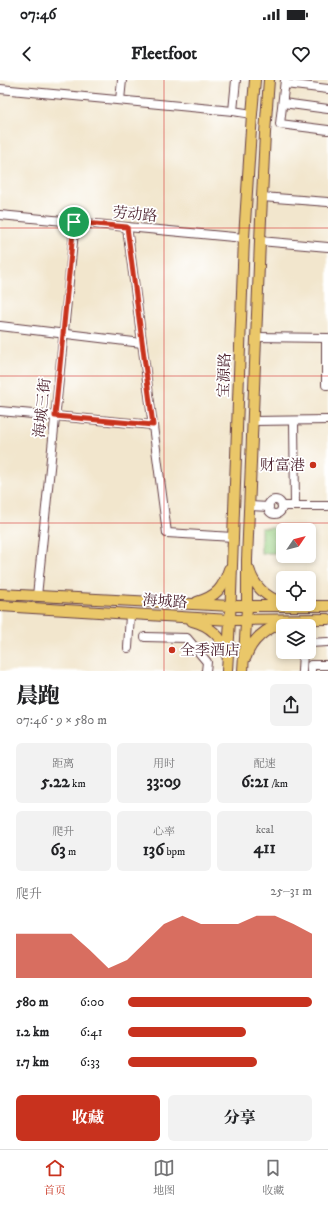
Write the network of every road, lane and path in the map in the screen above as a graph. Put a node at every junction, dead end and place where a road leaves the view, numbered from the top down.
1 (122, 80) edge
2 (236, 80) edge
3 (256, 80) edge
4 (270, 80) edge
5 (285, 82) edge
6 (310, 83) edge
7 (0, 89) edge
8 (328, 89) edge
9 (120, 100) junction
10 (283, 103) junction
11 (328, 109) edge
12 (233, 111) junction
13 (252, 114) junction
14 (328, 130) edge
15 (262, 197) junction
16 (328, 202) edge
17 (0, 216) edge
18 (74, 222) junction
19 (127, 227) junction
20 (244, 238) junction
21 (260, 241) junction
22 (328, 247) edge
23 (0, 326) edge
24 (63, 333) junction
25 (256, 337) junction
26 (327, 338) edge
27 (142, 342) junction
28 (328, 385) edge
29 (0, 411) edge
30 (55, 416) junction
31 (328, 420) edge
32 (253, 421) junction
33 (294, 421) junction
34 (153, 425) junction
35 (235, 495) junction
36 (250, 501) junction
37 (296, 506) junction
38 (328, 506) edge
39 (233, 536) junction
40 (232, 559) junction
41 (247, 560) junction
42 (0, 594) edge
43 (37, 596) junction
44 (276, 600) edge
45 (184, 604) junction
46 (0, 606) edge
47 (231, 606) junction
48 (276, 606) edge
49 (316, 606) edge
50 (328, 606) edge
51 (247, 607) junction
52 (130, 615) junction
53 (181, 617) junction
54 (316, 619) edge
55 (328, 619) edge
56 (230, 620) junction
57 (246, 620) junction
58 (276, 620) edge
59 (276, 626) edge
60 (145, 637) dead end
61 (328, 642) edge
62 (316, 643) edge
63 (128, 648) dead end
64 (303, 659) edge
65 (328, 665) edge
66 (227, 668) edge
67 (243, 669) edge
68 (206, 671) edge
69 (302, 671) edge
70 (311, 671) edge

1 - 9 street
2 - 12 street
3 - 13 main road, 宝源路
4 - 15 main road, 宝源路
5 - 6 street
5 - 10 street
6 - 8 street
7 - 9 street
9 - 12 street
10 - 11 street
10 - 14 street
12 - 13 street
13 - 20 main road, 宝源路
15 - 16 street
15 - 21 main road, 宝源路
17 - 18 street, 劳动路
18 - 19 street, 劳动路
18 - 24 street, 海城三街
19 - 20 street, 劳动路
19 - 27 street
20 - 35 main road, 宝源路
21 - 22 street
21 - 25 main road, 宝源路
23 - 24 street
24 - 27 street
24 - 30 street, 海城三街
25 - 26 street
25 - 32 main road, 宝源路
26 - 28 street
27 - 34 street
29 - 30 street
30 - 34 street
30 - 43 street, 海城三街
31 - 33 street
32 - 33 street
32 - 36 main road, 宝源路
33 - 37 street
34 - 39 street
35 - 36 main road
35 - 39 main road, 宝源路
36 - 37 street
36 - 41 main road, 宝源路
37 - 38 street
39 - 40 main road, 宝源路
40 - 45 main road
40 - 47 main road, 宝源路
41 - 44 main road
41 - 51 main road, 宝源路
42 - 43 main road, 海城路
43 - 45 main road, 海城路
45 - 47 main road, 海城路
46 - 52 main road, 海城路
47 - 51 main road, 海城路
47 - 56 main road, 宝源路
48 - 51 main road, 海城路
49 - 50 main road, 海城路
51 - 57 main road, 宝源路
52 - 53 main road, 海城路
52 - 63 street
53 - 56 main road, 海城路
53 - 66 main road
54 - 55 main road, 海城路
56 - 57 main road, 海城路
56 - 66 main road, 宝源路
57 - 58 main road, 海城路
57 - 67 main road, 宝源路
59 - 67 main road
60 - 68 street
61 - 62 street
64 - 69 street
65 - 70 street

